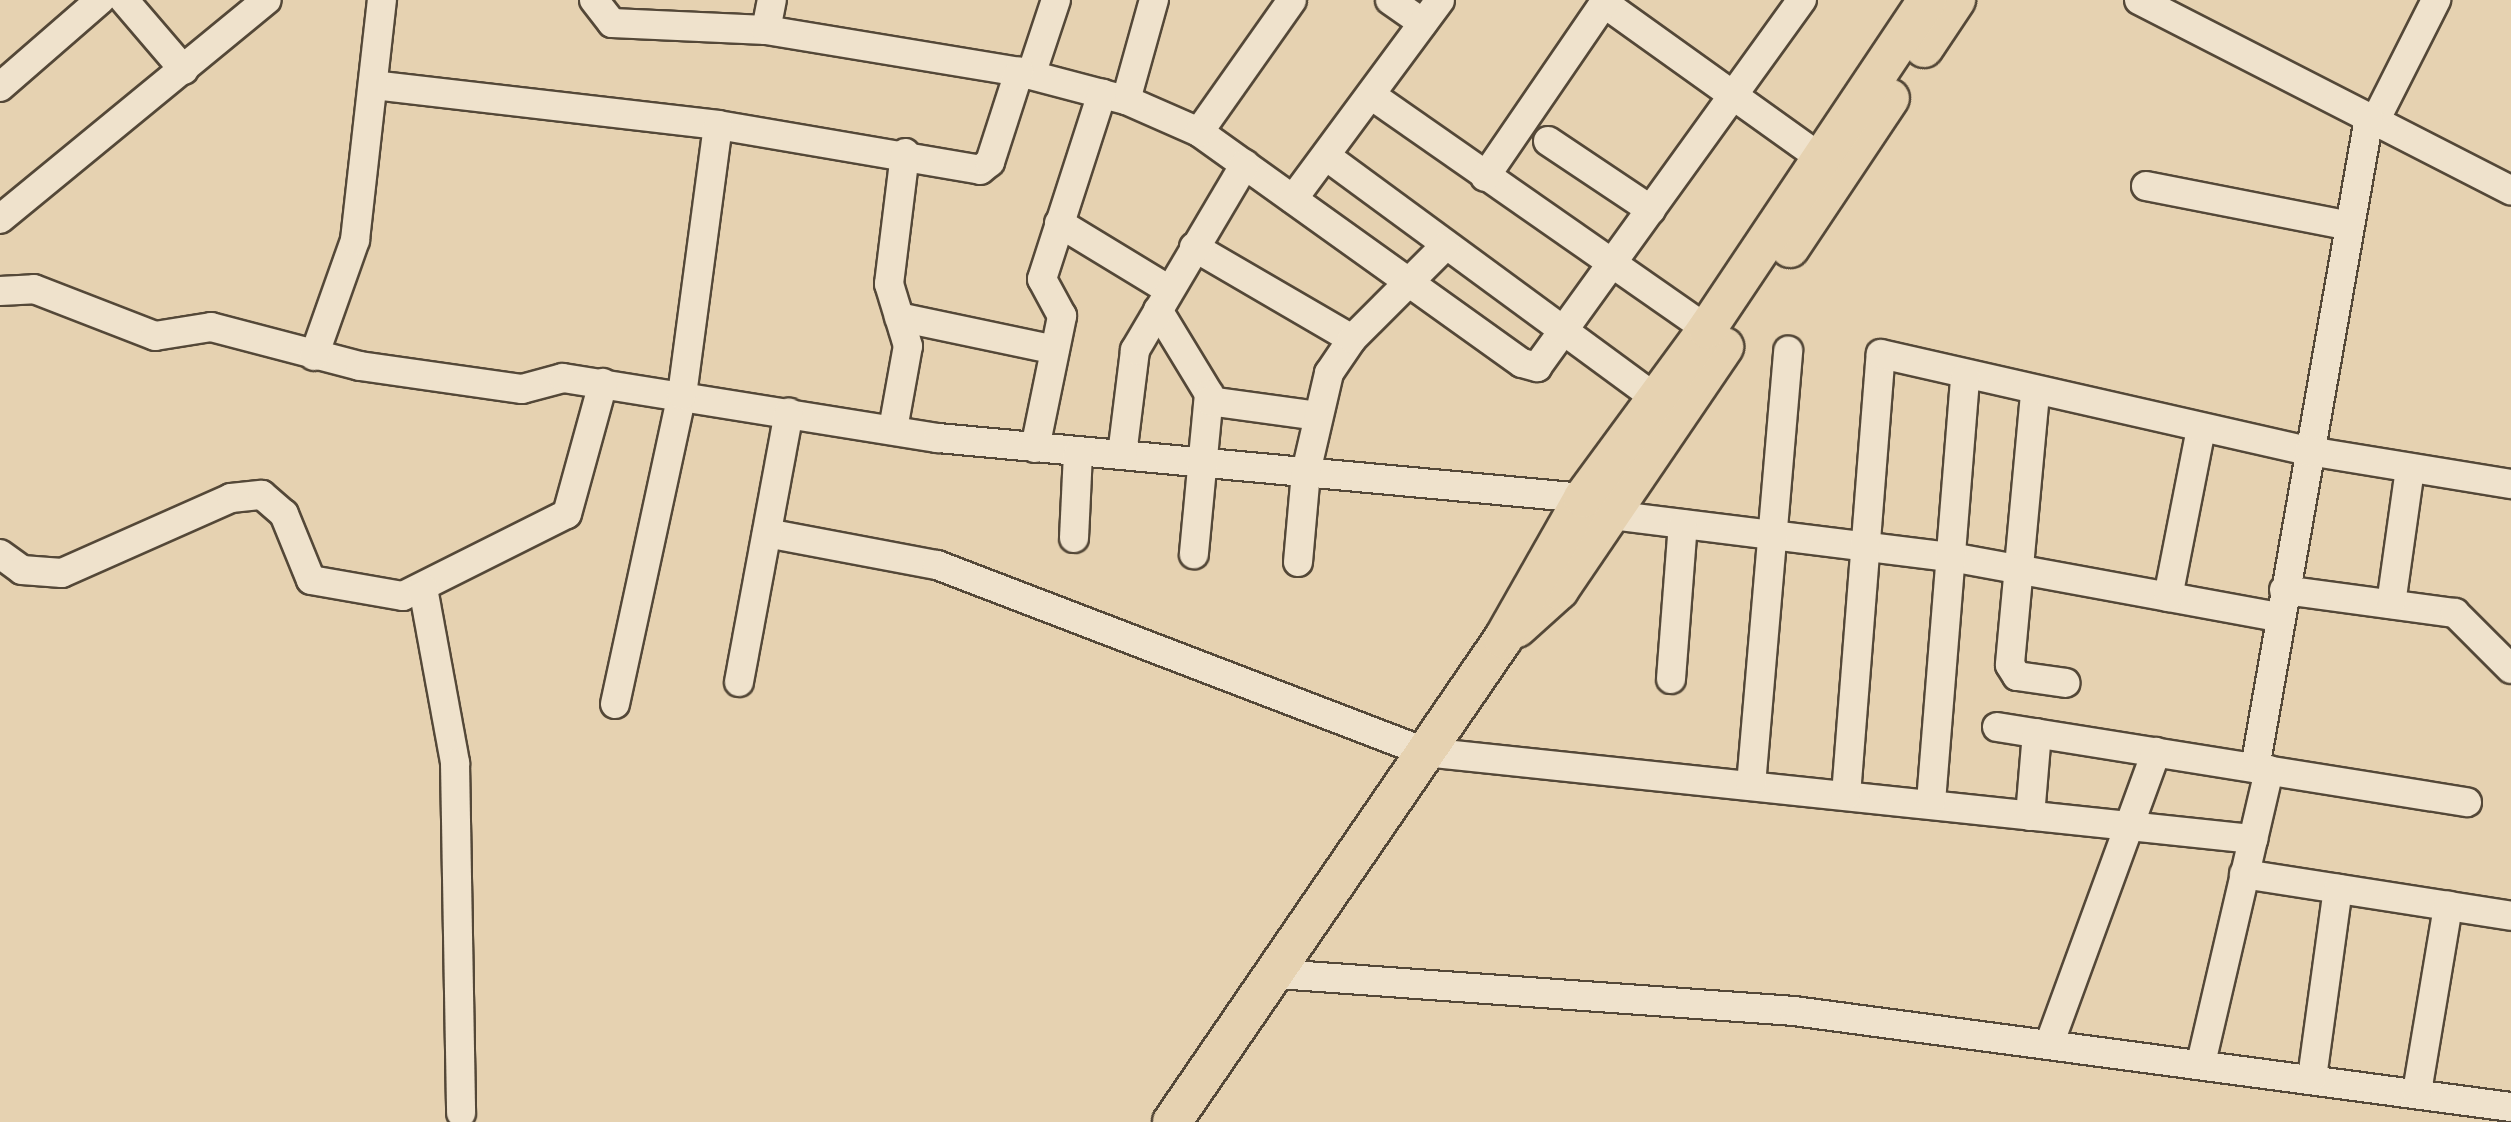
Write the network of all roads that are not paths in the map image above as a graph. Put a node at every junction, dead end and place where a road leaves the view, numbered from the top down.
1 (100, 0) edge
2 (124, 0) edge
3 (267, 0) edge
4 (382, 0) edge
5 (594, 0) edge
6 (772, 0) edge
7 (1056, 0) edge
8 (1292, 0) edge
9 (1390, 0) edge
10 (1440, 0) edge
11 (1802, 0) edge
12 (1927, 0) edge
13 (1956, 0) edge
14 (2436, 0) edge
15 (1148, 1) edge
16 (1605, 1) edge
17 (2150, 2) edge
18 (1423, 23) junction
19 (766, 30) junction
20 (184, 70) junction
21 (1025, 73) junction
22 (373, 85) junction
23 (0, 87) edge
24 (1371, 96) junction
25 (1114, 97) junction
26 (1730, 97) junction
27 (2372, 120) junction
28 (718, 125) junction
29 (1199, 132) junction
30 (1548, 141) dead end
31 (906, 154) junction
32 (1326, 156) junction
33 (1818, 157) junction
34 (1245, 164) junction
35 (1485, 177) junction
36 (2146, 186) dead end
37 (2511, 190) edge
38 (1293, 199) junction
39 (1652, 210) junction
40 (0, 219) edge
41 (1059, 223) junction
42 (2350, 226) junction
43 (1445, 246) junction
44 (1194, 247) junction
45 (1613, 266) junction
46 (1412, 283) junction
47 (0, 290) edge
48 (1164, 300) junction
49 (899, 317) junction
50 (1707, 330) junction
51 (1567, 331) junction
52 (1352, 340) junction
53 (1055, 350) junction
54 (1788, 351) dead end
55 (314, 356) junction
56 (1965, 377) junction
57 (603, 383) junction
58 (2035, 394) junction
59 (682, 396) junction
60 (1656, 398) junction
61 (1209, 402) junction
62 (789, 413) junction
63 (1318, 416) junction
64 (893, 429) junction
65 (2202, 429) junction
66 (1035, 448) junction
67 (2309, 451) junction
68 (1078, 452) junction
69 (1122, 455) junction
70 (1204, 462) junction
71 (2410, 468) junction
72 (1306, 472) junction
73 (2511, 484) edge
74 (1598, 507) junction
75 (1684, 524) junction
76 (767, 532) junction
77 (1775, 534) junction
78 (1074, 538) dead end
79 (1865, 544) junction
80 (0, 554) edge
81 (1194, 554) dead end
82 (1951, 557) junction
83 (1298, 562) dead end
84 (2022, 570) junction
85 (423, 588) junction
86 (2168, 597) junction
87 (2282, 603) junction
88 (2391, 604) junction
89 (2511, 669) edge
90 (1671, 678) dead end
91 (740, 682) dead end
92 (2066, 683) dead end
93 (616, 704) dead end
94 (1997, 727) dead end
95 (2037, 733) junction
96 (1424, 752) junction
97 (2156, 752) junction
98 (2262, 769) junction
99 (1751, 785) junction
100 (1846, 795) junction
101 (1931, 802) junction
102 (2467, 802) dead end
103 (2030, 816) junction
104 (2132, 826) junction
105 (2253, 839) junction
106 (2244, 874) junction
107 (2338, 889) junction
108 (2448, 906) junction
109 (2511, 916) edge
110 (1277, 974) junction
111 (2050, 1042) junction
112 (2201, 1063) junction
113 (2312, 1078) junction
114 (2418, 1092) junction
115 (2511, 1110) edge
116 (461, 1113) dead end
117 (1180, 1121) edge
118 (2510, 1122) edge

1 - 23 street
2 - 20 street
3 - 20 street
4 - 22 street
5 - 19 street
6 - 19 street
7 - 21 street
8 - 29 street
9 - 18 street
10 - 18 street
11 - 26 street
12 - 33 highway
13 - 74 highway
14 - 27 street
15 - 25 street
16 - 26 street
16 - 35 street
17 - 27 street
18 - 24 street
19 - 21 street
20 - 40 street
21 - 25 street
21 - 31 street
22 - 28 street
22 - 55 street
24 - 32 street
24 - 35 street
25 - 29 street
25 - 41 street
26 - 33 street
26 - 39 street
27 - 37 street
27 - 42 street
28 - 31 street
28 - 59 street
29 - 34 street
30 - 39 street
31 - 49 street
32 - 38 street
32 - 43 street
33 - 50 highway
34 - 38 street
34 - 44 street
35 - 45 street
36 - 42 street
38 - 46 street
39 - 45 street
41 - 48 street
41 - 53 street
42 - 67 street
43 - 46 street
43 - 51 street
44 - 48 street
44 - 52 street
45 - 50 street
45 - 51 street
46 - 51 street
46 - 52 street
47 - 55 street
48 - 61 street
48 - 69 street
49 - 53 street
49 - 64 street
50 - 60 highway
51 - 60 street
52 - 63 street
53 - 66 street
54 - 77 street
55 - 57 street
56 - 58 street
56 - 79 street
56 - 82 street
57 - 59 street
57 - 85 street
58 - 65 street
58 - 84 street
59 - 62 street
59 - 93 street
60 - 74 highway
61 - 63 street
61 - 70 street
62 - 64 street
62 - 76 street
63 - 72 street
64 - 66 street
65 - 67 street
65 - 86 street
66 - 68 street
67 - 71 street
67 - 87 street
68 - 69 street
68 - 78 street
69 - 70 street
70 - 72 street
70 - 81 street
71 - 73 street
71 - 88 street
72 - 74 street
72 - 83 street
74 - 75 street
74 - 96 highway
75 - 77 street
75 - 90 street
76 - 91 street
76 - 96 street
77 - 79 street
77 - 99 street
79 - 82 street
79 - 100 street
80 - 85 street
82 - 84 street
82 - 101 street
84 - 86 street
84 - 92 street
85 - 116 street
86 - 87 street
87 - 88 street
87 - 98 street
88 - 89 street
94 - 95 street
95 - 97 street
95 - 103 street
96 - 99 street
96 - 110 highway
97 - 98 street
97 - 104 street
98 - 102 street
98 - 105 street
99 - 100 street
100 - 101 street
101 - 103 street
103 - 104 street
104 - 105 street
104 - 111 street
105 - 106 street
106 - 107 street
106 - 112 street
107 - 108 street
107 - 113 street
108 - 109 street
108 - 114 street
110 - 111 street
110 - 117 highway
111 - 112 street
112 - 113 street
113 - 114 street
114 - 115 street
115 - 118 street

